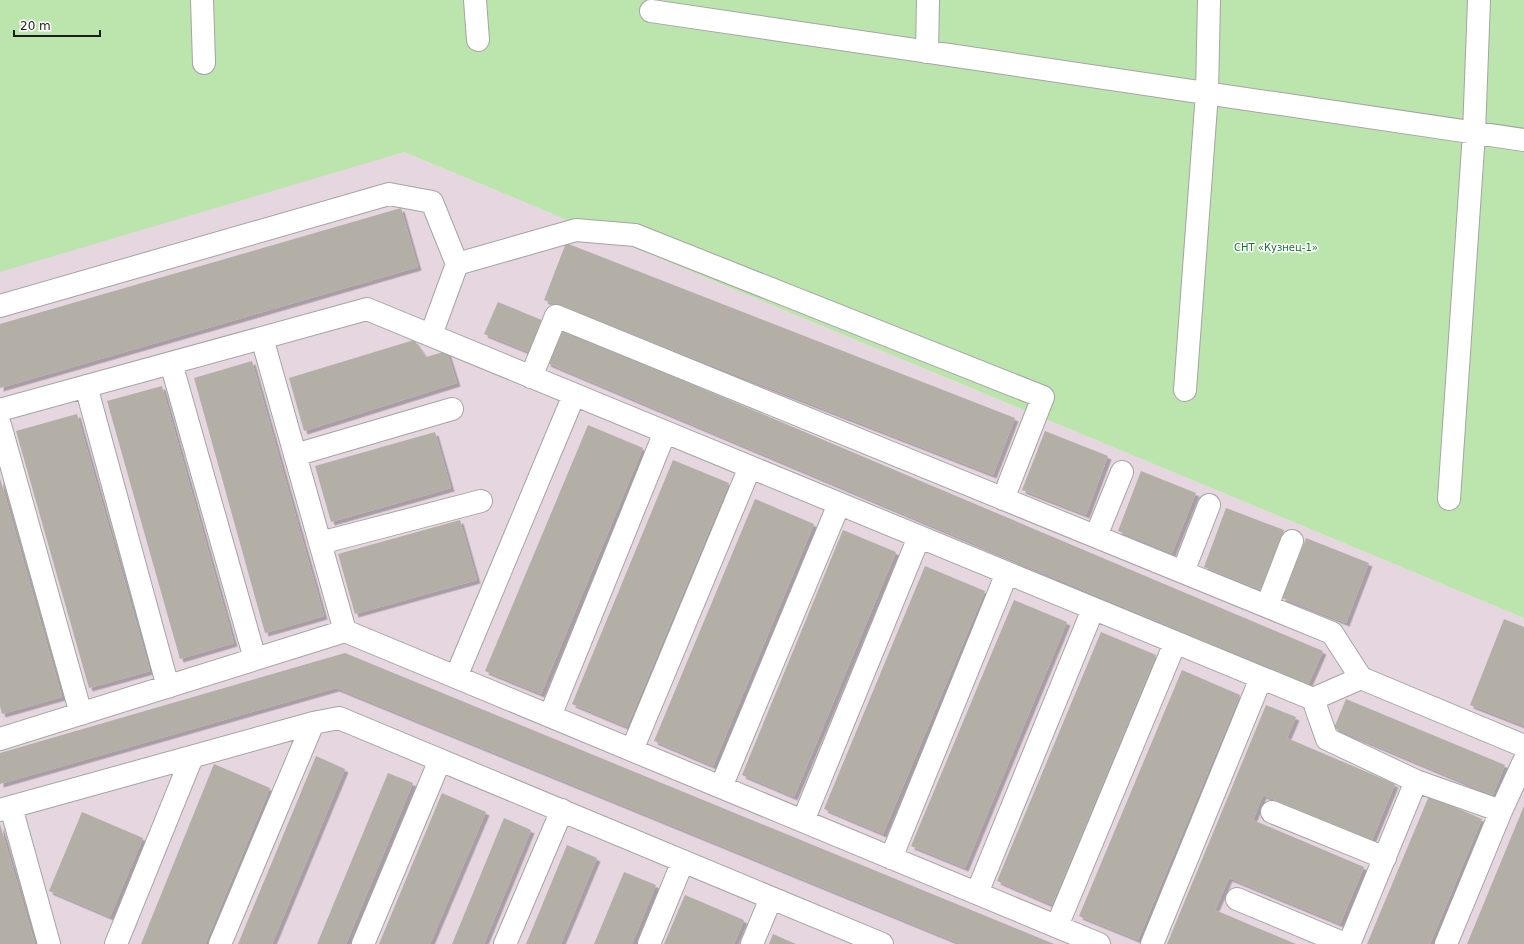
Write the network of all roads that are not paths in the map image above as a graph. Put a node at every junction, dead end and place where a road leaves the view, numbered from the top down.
1 (202, 0) edge
2 (475, 0) edge
3 (928, 0) edge
4 (1209, 0) edge
5 (1479, 0) edge
6 (651, 11) dead end
7 (478, 40) dead end
8 (927, 52) junction
9 (204, 63) dead end
10 (1207, 93) junction
11 (1474, 133) junction
12 (1524, 140) edge
13 (457, 264) junction
14 (0, 306) edge
15 (431, 335) junction
16 (262, 338) junction
17 (171, 362) junction
18 (531, 377) junction
19 (86, 386) junction
20 (1184, 390) dead end
21 (574, 395) junction
22 (452, 409) dead end
23 (0, 410) edge
24 (0, 425) edge
25 (665, 432) junction
26 (295, 455) junction
27 (750, 467) junction
28 (1122, 472) dead end
29 (1004, 499) junction
30 (1449, 499) dead end
31 (481, 501) dead end
32 (839, 504) junction
33 (1209, 505) dead end
34 (1096, 536) junction
35 (919, 537) junction
36 (1292, 541) dead end
37 (320, 543) junction
38 (1183, 572) junction
39 (1007, 573) junction
40 (1267, 606) junction
41 (1093, 609) junction
42 (345, 631) junction
43 (1175, 643) junction
44 (255, 659) junction
45 (456, 677) junction
46 (1261, 678) junction
47 (1361, 678) junction
48 (168, 687) junction
49 (1312, 700) junction
50 (81, 714) junction
51 (550, 716) junction
52 (313, 724) junction
53 (0, 739) edge
54 (1524, 746) edge
55 (632, 750) junction
56 (192, 757) junction
57 (440, 760) junction
58 (1524, 762) edge
59 (1416, 781) junction
60 (720, 787) junction
61 (5, 809) edge
62 (562, 810) junction
63 (1501, 811) junction
64 (1272, 812) dead end
65 (803, 821) junction
66 (891, 858) junction
67 (1385, 858) junction
68 (683, 861) junction
69 (977, 893) junction
70 (771, 898) junction
71 (1237, 899) dead end
72 (1057, 926) junction
73 (856, 939) edge
74 (49, 944) edge
75 (116, 944) edge
76 (220, 944) edge
77 (363, 944) edge
78 (505, 944) edge
79 (649, 944) edge
80 (752, 944) edge
81 (882, 944) edge
82 (1099, 944) edge
83 (1152, 944) edge
84 (1345, 944) edge
85 (1349, 944) edge
86 (1446, 944) edge

1 - 9 lane
2 - 7 lane
3 - 8 lane
4 - 10 lane
5 - 11 lane
6 - 8 lane
8 - 10 lane
10 - 11 lane
10 - 20 lane
11 - 12 lane
11 - 30 lane
13 - 14 lane
13 - 15 lane
13 - 29 lane
15 - 16 lane
15 - 18 lane
16 - 17 lane
16 - 26 lane
17 - 19 lane
17 - 44 lane
18 - 21 lane
18 - 29 lane
19 - 23 lane
19 - 48 lane
21 - 25 lane
21 - 45 lane
22 - 26 lane
24 - 50 lane
25 - 27 lane
25 - 51 lane
26 - 37 lane
27 - 32 lane
27 - 55 lane
28 - 34 lane
29 - 34 lane
31 - 37 lane
32 - 35 lane
32 - 60 lane
33 - 38 lane
34 - 38 lane
35 - 39 lane
35 - 65 lane
36 - 40 lane
37 - 42 lane
38 - 40 lane
39 - 41 lane
39 - 66 lane
40 - 47 lane
41 - 43 lane
41 - 69 lane
42 - 44 lane
42 - 45 lane
43 - 46 lane
43 - 72 lane
44 - 48 lane
45 - 51 lane
46 - 49 lane
46 - 83 lane
47 - 49 lane
47 - 54 lane
48 - 50 lane
49 - 59 lane
50 - 53 lane
51 - 55 lane
52 - 56 lane
52 - 57 lane
52 - 76 lane
55 - 60 lane
56 - 61 lane
56 - 75 lane
57 - 62 lane
57 - 77 lane
58 - 63 lane
59 - 63 lane
59 - 67 lane
60 - 65 lane
61 - 74 lane
62 - 68 lane
62 - 78 lane
63 - 86 lane
64 - 67 lane
65 - 66 lane
66 - 69 lane
67 - 85 lane
68 - 70 lane
68 - 79 lane
69 - 72 lane
70 - 73 lane
70 - 80 lane
71 - 84 lane
72 - 82 lane
73 - 81 lane

